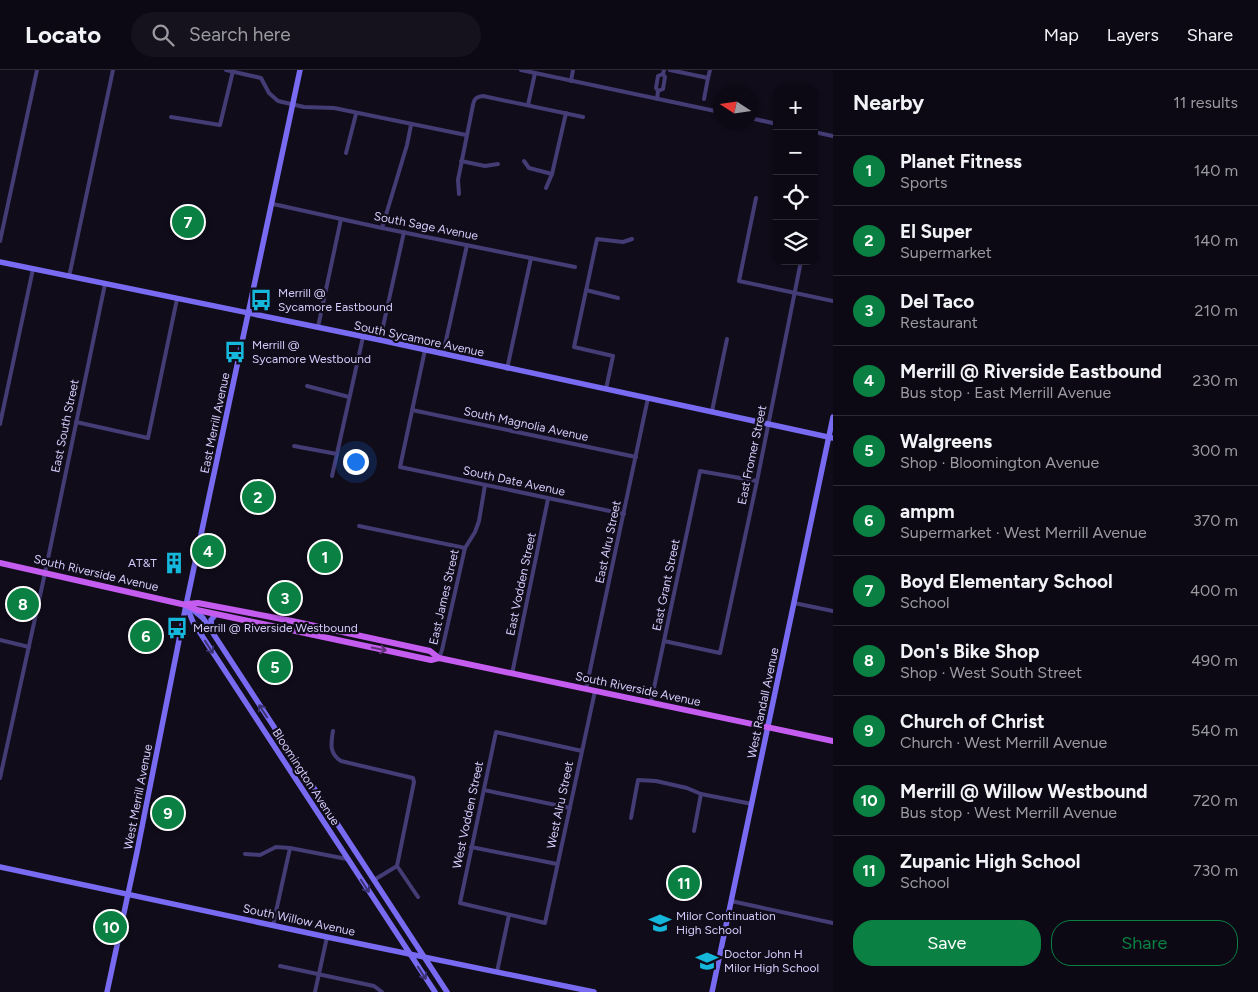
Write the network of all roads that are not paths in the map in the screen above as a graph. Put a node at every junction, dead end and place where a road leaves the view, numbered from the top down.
1 (37, 70) edge
2 (113, 70) edge
3 (226, 70) edge
4 (300, 70) edge
5 (521, 70) edge
6 (573, 70) edge
7 (670, 70) edge
8 (710, 70) edge
9 (233, 71) junction
10 (663, 72) edge
11 (535, 73) junction
12 (708, 78) junction
13 (571, 80) junction
14 (657, 82) junction
15 (664, 83) junction
16 (658, 91) junction
17 (657, 99) junction
18 (704, 99) dead end
19 (293, 104) junction
20 (528, 105) junction
21 (713, 111) edge
22 (566, 113) junction
23 (356, 114) junction
24 (171, 117) dead end
25 (583, 117) dead end
26 (758, 120) edge
27 (773, 123) edge
28 (411, 125) junction
29 (818, 133) edge
30 (466, 135) junction
31 (833, 136) edge
32 (346, 153) dead end
33 (461, 161) junction
34 (524, 161) dead end
35 (498, 164) dead end
36 (552, 174) junction
37 (546, 188) dead end
38 (459, 194) dead end
39 (756, 198) dead end
40 (273, 204) junction
41 (341, 219) junction
42 (382, 228) junction
43 (404, 232) junction
44 (632, 238) dead end
45 (0, 241) edge
46 (467, 244) junction
47 (531, 258) junction
48 (0, 262) edge
49 (800, 265) edge
50 (575, 267) dead end
51 (33, 269) junction
52 (69, 277) junction
53 (105, 284) junction
54 (586, 290) junction
55 (794, 293) junction
56 (618, 298) dead end
57 (177, 299) junction
58 (833, 301) edge
59 (249, 314) junction
60 (318, 328) junction
61 (362, 337) junction
62 (727, 339) dead end
63 (380, 340) junction
64 (425, 350) junction
65 (443, 354) junction
66 (507, 369) junction
67 (307, 386) dead end
68 (606, 389) junction
69 (348, 397) junction
70 (648, 398) junction
71 (412, 410) junction
72 (712, 412) junction
73 (833, 417) edge
74 (76, 422) junction
75 (0, 424) edge
76 (769, 424) junction
77 (831, 437) edge
78 (294, 446) dead end
79 (337, 454) junction
80 (636, 457) junction
81 (332, 476) dead end
82 (757, 481) junction
83 (486, 485) junction
84 (548, 499) junction
85 (624, 514) junction
86 (359, 526) dead end
87 (465, 548) junction
88 (0, 563) edge
89 (45, 573) junction
90 (794, 603) junction
91 (186, 605) junction
92 (833, 611) edge
93 (216, 614) junction
94 (212, 633) junction
95 (0, 640) edge
96 (664, 641) junction
97 (28, 647) junction
98 (439, 658) junction
99 (512, 674) junction
100 (586, 689) junction
101 (595, 691) junction
102 (651, 703) junction
103 (769, 727) junction
104 (333, 731) dead end
105 (833, 741) edge
106 (582, 751) junction
107 (0, 778) edge
108 (484, 790) junction
109 (701, 794) junction
110 (752, 804) junction
111 (570, 808) junction
112 (631, 818) dead end
113 (694, 830) dead end
114 (471, 847) junction
115 (290, 848) junction
116 (245, 854) dead end
117 (348, 859) junction
118 (557, 864) junction
119 (397, 866) junction
120 (0, 867) edge
121 (374, 880) junction
122 (128, 894) junction
123 (418, 897) dead end
124 (732, 901) junction
125 (509, 914) junction
126 (833, 923) edge
127 (273, 925) junction
128 (327, 937) junction
129 (409, 953) junction
130 (424, 956) junction
131 (280, 966) dead end
132 (497, 972) junction
133 (319, 975) junction
134 (577, 990) edge
135 (107, 992) edge
136 (315, 992) edge
137 (382, 992) edge
138 (435, 992) edge
139 (448, 992) edge
140 (594, 992) edge
141 (712, 992) edge

1 - 45 street
2 - 52 street
3 - 9 street
4 - 19 street, East Merrill Avenue
5 - 11 street
6 - 13 street
7 - 12 street
8 - 12 street
9 - 19 street
9 - 24 street
10 - 14 street
10 - 15 street
11 - 13 street
11 - 20 street
12 - 18 street
13 - 17 street
14 - 15 street
14 - 16 street
15 - 16 street
16 - 17 street
17 - 21 street
19 - 23 street
19 - 40 street, East Merrill Avenue
20 - 22 street
20 - 30 street
22 - 25 street
22 - 36 street
23 - 28 street
23 - 32 street
26 - 27 street
28 - 30 street
28 - 42 street
29 - 31 street
30 - 33 street
33 - 35 street
33 - 38 street
34 - 36 street
36 - 37 street
39 - 55 street
40 - 41 street, South Sage Avenue
40 - 59 street, East Merrill Avenue
41 - 42 street, South Sage Avenue
41 - 60 street
42 - 43 street, South Sage Avenue
43 - 46 street, South Sage Avenue
43 - 63 street
44 - 54 street
46 - 47 street, South Sage Avenue
46 - 65 street
47 - 50 street, South Sage Avenue
47 - 66 street
48 - 51 street, South Sycamore Avenue
49 - 55 street, East Fromer Street
51 - 52 street, South Sycamore Avenue
51 - 75 street
52 - 53 street, South Sycamore Avenue
53 - 57 street, South Sycamore Avenue
53 - 74 street, East South Street
54 - 56 street
54 - 68 street
55 - 58 street
55 - 76 street, East Fromer Street
57 - 59 street, South Sycamore Avenue
57 - 74 street
59 - 60 street, South Sycamore Avenue
59 - 91 street, East Merrill Avenue
60 - 61 street, South Sycamore Avenue
61 - 63 street, South Sycamore Avenue
61 - 69 street
62 - 72 street
63 - 64 street, South Sycamore Avenue
64 - 65 street, South Sycamore Avenue
64 - 71 street
65 - 66 street, South Sycamore Avenue
66 - 68 street, South Sycamore Avenue
67 - 69 street
68 - 70 street, South Sycamore Avenue
69 - 79 street
70 - 72 street, South Sycamore Avenue
70 - 80 street, East Alru Street
71 - 80 street, South Magnolia Avenue
71 - 83 street, South Date Avenue
72 - 76 street, South Sycamore Avenue
73 - 77 street, West Randall Avenue
74 - 89 street, East South Street
76 - 77 street, South Sycamore Avenue
76 - 82 street, East Fromer Street
77 - 90 street, West Randall Avenue
78 - 79 street
79 - 81 street
80 - 85 street, East Alru Street
82 - 96 street, East Grant Street
82 - 96 street, East Fromer Street
83 - 84 street, South Date Avenue
83 - 87 street, East James Street
84 - 85 street, South Date Avenue
84 - 99 street, East Vodden Street
85 - 100 street, East Alru Street
86 - 87 street
87 - 98 street, East James Street
88 - 89 main road, South Riverside Avenue
89 - 91 main road, South Riverside Avenue
89 - 97 street, East South Street
90 - 92 street
90 - 103 street, West Randall Avenue
91 - 93 main road, South Riverside Avenue
91 - 94 street, Bloomington Avenue
91 - 98 main road, South Riverside Avenue
91 -> 117 street, Bloomington Avenue
91 - 122 street, West Merrill Avenue
93 - 94 street
93 -> 98 main road, South Riverside Avenue
121 -> 94 street, Bloomington Avenue
95 - 97 street
96 - 102 street, East Grant Street
97 - 107 street, East South Street
98 - 99 main road, South Riverside Avenue
99 - 100 main road, South Riverside Avenue
100 - 101 main road, South Riverside Avenue
101 - 102 main road, South Riverside Avenue
101 - 106 street, West Alru Street
102 - 103 main road, South Riverside Avenue
103 - 105 main road, South Riverside Avenue
103 - 110 street, West Randall Avenue
104 - 119 street
106 - 108 street, West Vodden Street
106 - 111 street, West Alru Street
108 - 111 street
108 - 114 street, West Vodden Street
109 - 110 street
109 - 112 street
109 - 113 street
110 - 124 street, West Randall Avenue
111 - 118 street, West Alru Street
114 - 118 street
114 - 125 street, West Vodden Street
115 - 116 street
115 - 117 street
115 - 127 street
117 -> 129 street, Bloomington Avenue
118 - 125 street, West Alru Street
119 - 121 street
119 - 123 street
120 - 122 street, South Willow Avenue
121 - 130 street, Bloomington Avenue
122 - 127 street, South Willow Avenue
122 - 135 street, West Merrill Avenue
124 - 126 street
124 - 141 street, West Randall Avenue
125 - 132 street
127 - 128 street, South Willow Avenue
128 - 129 street, South Willow Avenue
128 - 133 street
129 - 130 street, South Willow Avenue
129 -> 138 street, Bloomington Avenue
130 - 132 street, South Willow Avenue
130 - 139 street, Bloomington Avenue
131 - 133 street
132 - 134 street, South Willow Avenue
133 - 136 street
133 - 137 street
134 - 140 street, South Willow Avenue

